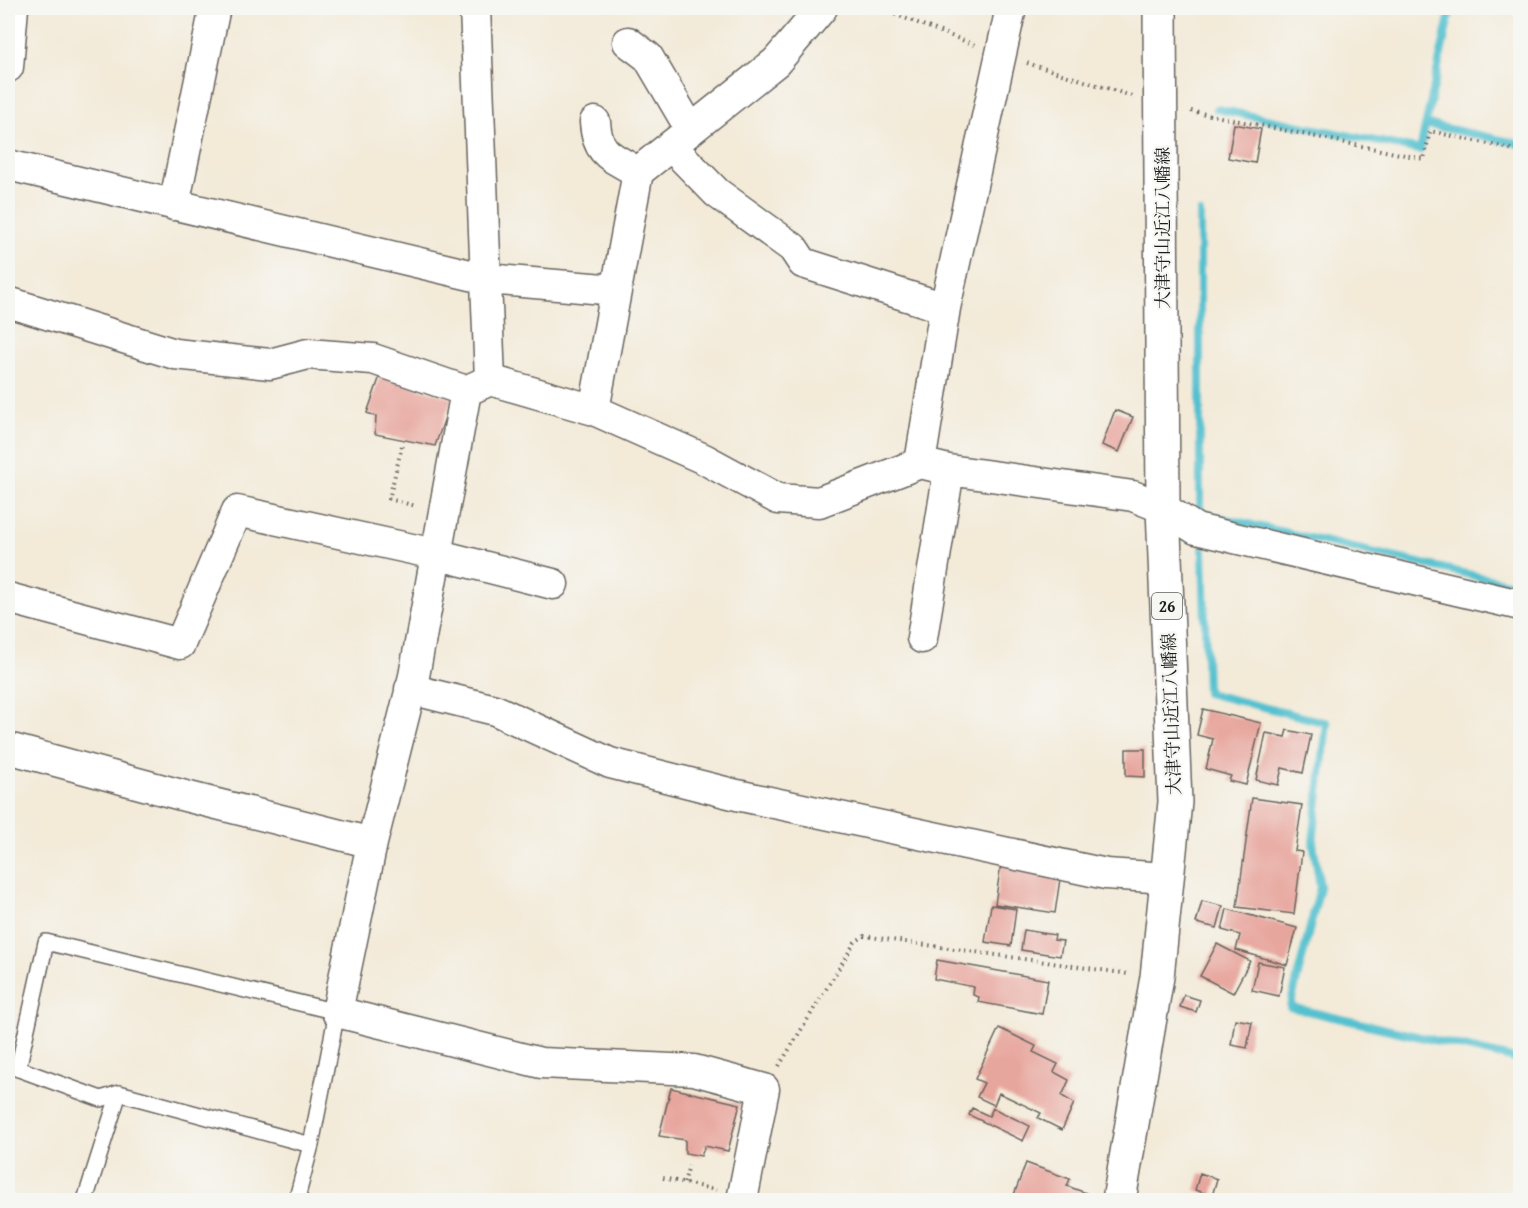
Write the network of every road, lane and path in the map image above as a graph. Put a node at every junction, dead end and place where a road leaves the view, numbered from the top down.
1 (13, 8) edge
2 (475, 8) edge
3 (822, 8) edge
4 (1011, 8) edge
5 (1160, 8) edge
6 (214, 12) dead end
7 (628, 42) dead end
8 (8, 67) edge
9 (1161, 105) junction
10 (595, 122) dead end
11 (681, 138) junction
12 (1521, 151) edge
13 (8, 165) edge
14 (638, 172) junction
15 (174, 205) junction
16 (487, 279) junction
17 (616, 290) junction
18 (8, 302) edge
19 (945, 308) junction
20 (478, 385) junction
21 (594, 410) junction
22 (402, 446) dead end
23 (920, 463) junction
24 (949, 470) junction
25 (1163, 508) junction
26 (443, 512) junction
27 (435, 555) junction
28 (553, 584) dead end
29 (8, 598) edge
30 (1521, 605) edge
31 (922, 638) dead end
32 (410, 689) junction
33 (8, 748) edge
34 (372, 843) junction
35 (1167, 878) junction
36 (1157, 977) junction
37 (337, 1012) junction
38 (13, 1067) edge
39 (764, 1089) junction
40 (119, 1093) junction
41 (311, 1145) junction
42 (689, 1165) dead end
43 (663, 1178) dead end
44 (684, 1183) junction
45 (743, 1198) edge
46 (85, 1200) edge
47 (301, 1200) edge
48 (1119, 1200) edge

1 - 8 street
2 - 16 street
3 - 11 street
4 - 19 street
5 - 9 main road, 大津守山近江八幡線 / 26
6 - 15 street
7 - 11 street
9 - 12 path
9 - 25 main road, 大津守山近江八幡線 / 26
10 - 14 street
11 - 14 street
11 - 19 street
13 - 15 street
14 - 17 street
15 - 16 street
16 - 17 street
16 - 20 street
17 - 21 street
18 - 20 street
19 - 23 street
20 - 21 street
20 - 26 street
21 - 23 street
22 - 26 path
23 - 24 street
24 - 25 street
24 - 31 street
25 - 30 street
25 - 35 main road, 大津守山近江八幡線 / 26
26 - 27 street
27 - 28 street
27 - 29 street
27 - 32 street
32 - 34 street
32 - 35 street
33 - 34 street
34 - 37 street
35 - 36 main road, 大津守山近江八幡線 / 26
36 - 39 path
36 - 48 main road, 大津守山近江八幡線 / 26
37 - 38 lane
37 - 39 street
37 - 41 lane
38 - 40 lane
39 - 45 street
40 - 41 lane
40 - 46 lane
41 - 47 lane
42 - 44 path
43 - 44 path
44 - 45 path

